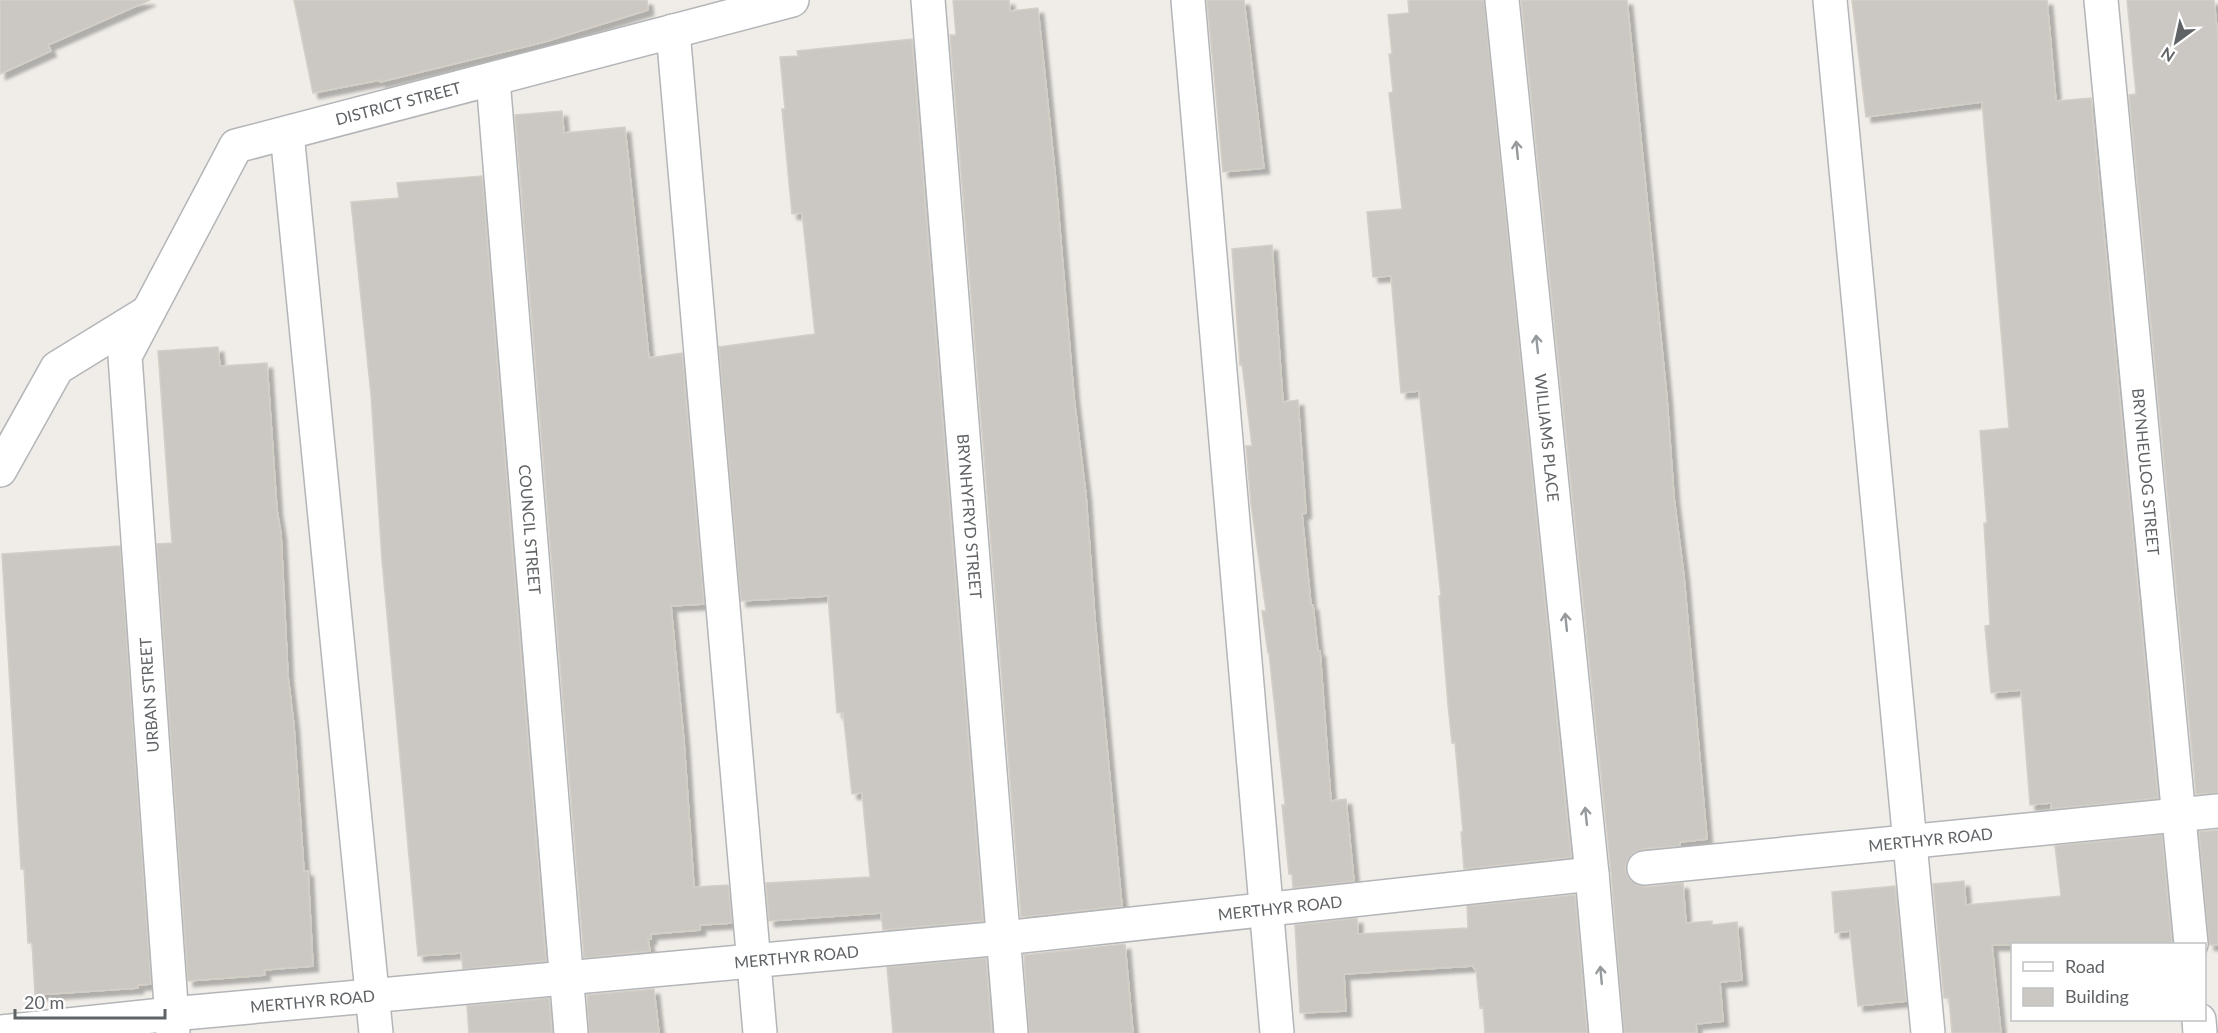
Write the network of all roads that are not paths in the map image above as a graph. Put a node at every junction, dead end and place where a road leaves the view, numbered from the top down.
1 (792, 0) edge
2 (928, 0) edge
3 (1188, 0) edge
4 (1502, 0) edge
5 (1830, 0) edge
6 (2101, 0) edge
7 (673, 31) junction
8 (493, 79) junction
9 (287, 133) junction
10 (148, 312) junction
11 (125, 356) joint
12 (0, 470) edge
13 (2218, 811) edge
14 (2179, 814) junction
15 (1909, 842) junction
16 (1644, 868) dead end
17 (1592, 874) junction
18 (1266, 909) junction
19 (1003, 938) junction
20 (2191, 943) edge
21 (753, 960) junction
22 (566, 978) junction
23 (373, 996) junction
24 (172, 1024) edge
25 (0, 1032) edge
26 (376, 1033) edge
27 (571, 1033) edge
28 (760, 1033) edge
29 (1011, 1033) edge
30 (1277, 1033) edge
31 (1606, 1033) edge
32 (1928, 1033) edge

1 - 7 street, DISTRICT STREET
2 - 19 street, BRYNHYFRYD STREET
3 - 18 street
17 -> 4 street, WILLIAMS PLACE
5 - 15 street
6 - 14 street, BRYNHEULOG STREET
7 - 8 street, DISTRICT STREET
7 - 21 street
8 - 9 street, DISTRICT STREET
8 - 22 street, COUNCIL STREET
9 - 10 street, DISTRICT STREET
9 - 23 street
10 - 11 street, DISTRICT STREET
10 - 12 street
11 - 24 street, URBAN STREET
13 - 14 street, MERTHYR ROAD
14 - 15 street, MERTHYR ROAD
14 - 20 street, BRYNHEULOG STREET
15 - 16 street, MERTHYR ROAD
15 - 32 street
17 - 18 street, MERTHYR ROAD
31 -> 17 street, WILLIAMS PLACE
18 - 19 street, MERTHYR ROAD
18 - 30 street
19 - 21 street, MERTHYR ROAD
19 - 29 street, BRYNHYFRYD STREET
21 - 22 street, MERTHYR ROAD
21 - 28 street
22 - 23 street, MERTHYR ROAD
22 - 27 street, COUNCIL STREET
23 - 24 street, MERTHYR ROAD
23 - 26 street
24 - 25 street, MERTHYR ROAD

